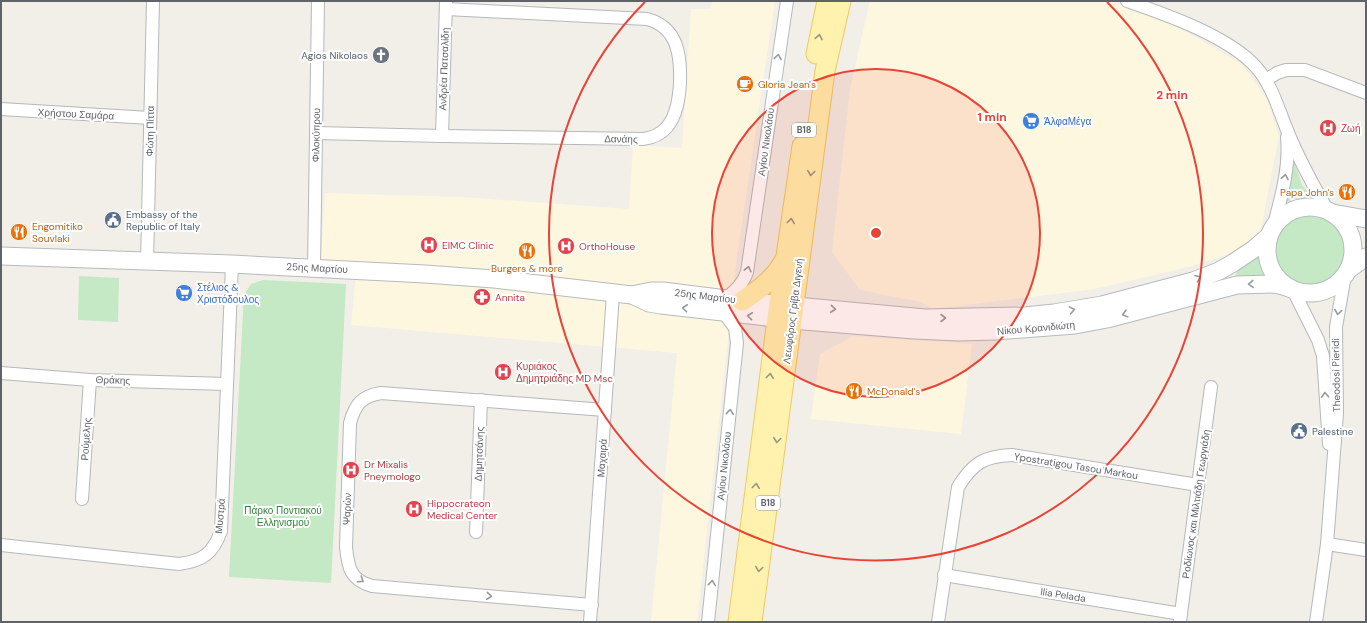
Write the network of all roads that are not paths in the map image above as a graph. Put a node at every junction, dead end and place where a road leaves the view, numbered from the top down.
1 (153, 1) edge
2 (318, 1) edge
3 (787, 1) edge
4 (827, 1) edge
5 (841, 1) edge
6 (1127, 1) edge
7 (446, 5) edge
8 (1266, 80) junction
9 (1366, 93) edge
10 (1, 109) edge
11 (150, 118) junction
12 (1287, 130) junction
13 (316, 133) junction
14 (442, 136) junction
15 (1330, 212) junction
16 (1366, 219) edge
17 (1271, 232) junction
18 (1, 256) edge
19 (1366, 257) edge
20 (785, 260) junction
21 (147, 262) junction
22 (232, 264) junction
23 (314, 268) junction
24 (1346, 272) junction
25 (1292, 289) junction
26 (613, 294) junction
27 (730, 304) junction
28 (786, 312) junction
29 (1, 373) edge
30 (90, 380) junction
31 (226, 384) junction
32 (1211, 387) dead end
33 (481, 400) junction
34 (605, 410) junction
35 (1332, 475) junction
36 (1198, 485) junction
37 (82, 499) dead end
38 (476, 532) dead end
39 (1327, 544) junction
40 (1, 545) edge
41 (1366, 550) edge
42 (944, 575) junction
43 (592, 605) junction
44 (1181, 618) edge
45 (590, 622) edge
46 (708, 622) edge
47 (738, 622) edge
48 (752, 622) edge
49 (938, 622) edge
50 (1316, 622) edge

1 - 11 street, Φώτη Πίττα
2 - 13 street, Φιλοκύπρου
27 -> 3 street, Αγίου Νικολάου
20 -> 4 main road, Λεωφόρος Γρίβα Διγενή / B18
5 -> 28 main road, Λεωφόρος Γρίβα Διγενή / B18
6 - 8 street
7 - 14 street, Ανδρέα Πατσαλίδη
7 - 14 street, Δανάης
8 - 9 street
8 - 12 street
10 - 11 street, Χρήστου Σαμάρα
11 - 21 street, Φώτη Πίττα
12 - 15 street
17 -> 12 street
13 - 14 street, Δανάης
13 - 23 street, Φιλοκύπρου
15 - 16 main road
15 - 17 main road
15 - 24 main road
17 - 25 main road
28 -> 17 main road, Νίκου Κρανιδιώτη
18 - 21 main road, 25ης Μαρτίου
19 - 24 main road
20 - 27 main road
20 - 28 main road, Λεωφόρος Γρίβα Διγενή / B18
21 - 22 main road, 25ης Μαρτίου
22 - 23 main road, 25ης Μαρτίου
22 - 31 street, Μυστρά
23 - 26 main road, 25ης Μαρτίου
24 - 25 main road
24 -> 35 street, Theodosi Pieridi
25 -> 28 main road, Νίκου Κρανιδιώτη
35 -> 25 street, Theodosi Pieridi
26 - 27 main road, 25ης Μαρτίου
26 - 34 street, Μαχαιρά
27 - 28 main road, 25ης Μαρτίου
46 -> 27 street, Αγίου Νικολάου
47 -> 28 main road, Λεωφόρος Γρίβα Διγενή / B18
28 -> 48 main road, Λεωφόρος Γρίβα Διγενή / B18
29 - 30 street, Θράκης
30 - 31 street, Θράκης
30 - 37 street, Ρούμελης
31 - 40 street, Μυστρά
32 - 36 street, Ροδίωνος και Μιλτιάδη Γεωργιάδη
33 - 34 street, Ψαρών
33 - 38 street, Δημητσάνης
33 -> 43 street, Ψαρών
34 - 43 street, Μαχαιρά
35 - 39 street, Theodosi Pieridi
36 - 42 street, Ypostratigou Tasou Markou
36 - 44 street, Ροδίωνος και Μιλτιάδη Γεωργιάδη
39 - 41 street
39 - 50 street, Theodosi Pieridi
42 - 44 street, Ilia Pelada
42 - 49 street, Ypostratigou Tasou Markou
43 - 45 street, Μαχαιρά

